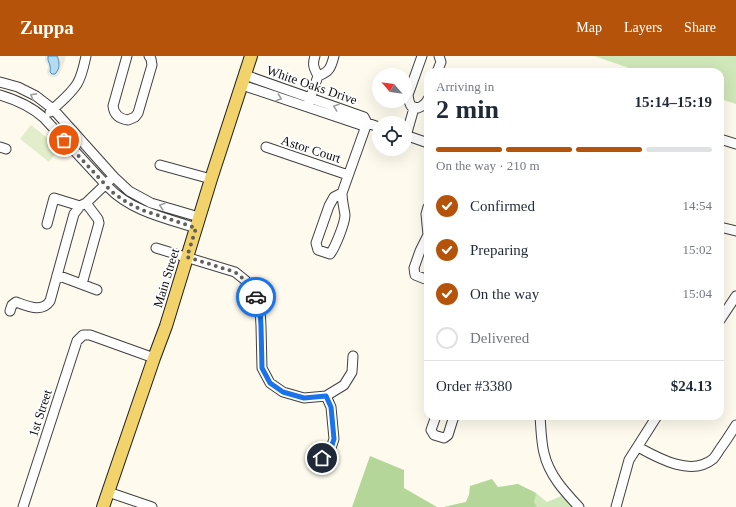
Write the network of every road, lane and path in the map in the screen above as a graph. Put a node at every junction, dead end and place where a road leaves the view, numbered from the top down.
1 (86, 56) edge
2 (127, 56) edge
3 (149, 56) edge
4 (250, 56) edge
5 (315, 56) edge
6 (334, 56) edge
7 (422, 56) edge
8 (439, 56) edge
9 (438, 68) edge
10 (318, 76) junction
11 (243, 80) junction
12 (0, 82) edge
13 (0, 95) edge
14 (310, 98) junction
15 (424, 105) edge
16 (307, 108) junction
17 (414, 108) junction
18 (53, 109) junction
19 (411, 116) edge
20 (44, 118) junction
21 (367, 123) junction
22 (372, 125) edge
23 (412, 138) edge
24 (724, 140) edge
25 (424, 142) edge
26 (736, 144) edge
27 (266, 147) dead end
28 (160, 165) dead end
29 (348, 175) junction
30 (114, 177) junction
31 (211, 180) junction
32 (105, 184) junction
33 (342, 193) junction
34 (83, 205) junction
35 (198, 222) junction
36 (47, 224) dead end
37 (724, 228) edge
38 (736, 231) edge
39 (424, 243) edge
40 (156, 248) dead end
41 (187, 257) junction
42 (57, 275) junction
43 (424, 279) edge
44 (82, 284) junction
45 (97, 290) dead end
46 (736, 296) edge
47 (10, 312) dead end
48 (724, 314) edge
49 (353, 356) dead end
50 (154, 358) junction
51 (326, 396) junction
52 (435, 420) edge
53 (453, 420) edge
54 (540, 420) edge
55 (655, 420) edge
56 (736, 425) edge
57 (638, 447) junction
58 (315, 464) dead end
59 (108, 492) junction
60 (23, 507) edge
61 (103, 507) edge
62 (152, 507) edge
63 (579, 507) edge
64 (616, 507) edge

1 - 18 street
2 - 3 street
4 - 11 main road, Main Street
5 - 10 street
6 - 10 street
7 - 17 street
8 - 9 street
10 - 14 street
11 - 14 street, White Oaks Drive
11 -> 16 street, White Oaks Drive
11 - 31 main road, Main Street
18 -> 12 street
13 - 20 street
14 - 16 street
21 -> 14 street, White Oaks Drive
15 - 17 street
16 - 21 street, White Oaks Drive
17 - 19 street
18 - 20 street
18 - 30 street
20 - 32 street
21 - 22 street, White Oaks Drive
21 - 29 street, Astor Court
23 - 25 street
24 - 26 street
27 - 29 street, Astor Court
28 - 31 street
29 - 33 street, Astor Court
30 - 32 street
35 -> 30 street
31 - 35 main road, Main Street
32 - 34 street
32 - 35 street
33 - 33 street, Astor Court
34 - 36 street
34 - 42 street
34 - 44 street
35 - 41 main road, Main Street
37 - 38 street
39 - 43 street
40 - 41 street
41 - 50 main road, Main Street
41 - 51 street
42 - 44 street
42 - 47 street
44 - 45 street
46 - 48 street
49 - 51 street
50 - 59 main road, Main Street
50 - 60 street, 1st Street
51 - 58 street
52 - 53 street
54 - 63 street
55 - 57 street
56 - 57 street
57 - 64 street
59 - 61 main road, Main Street
59 - 62 street

